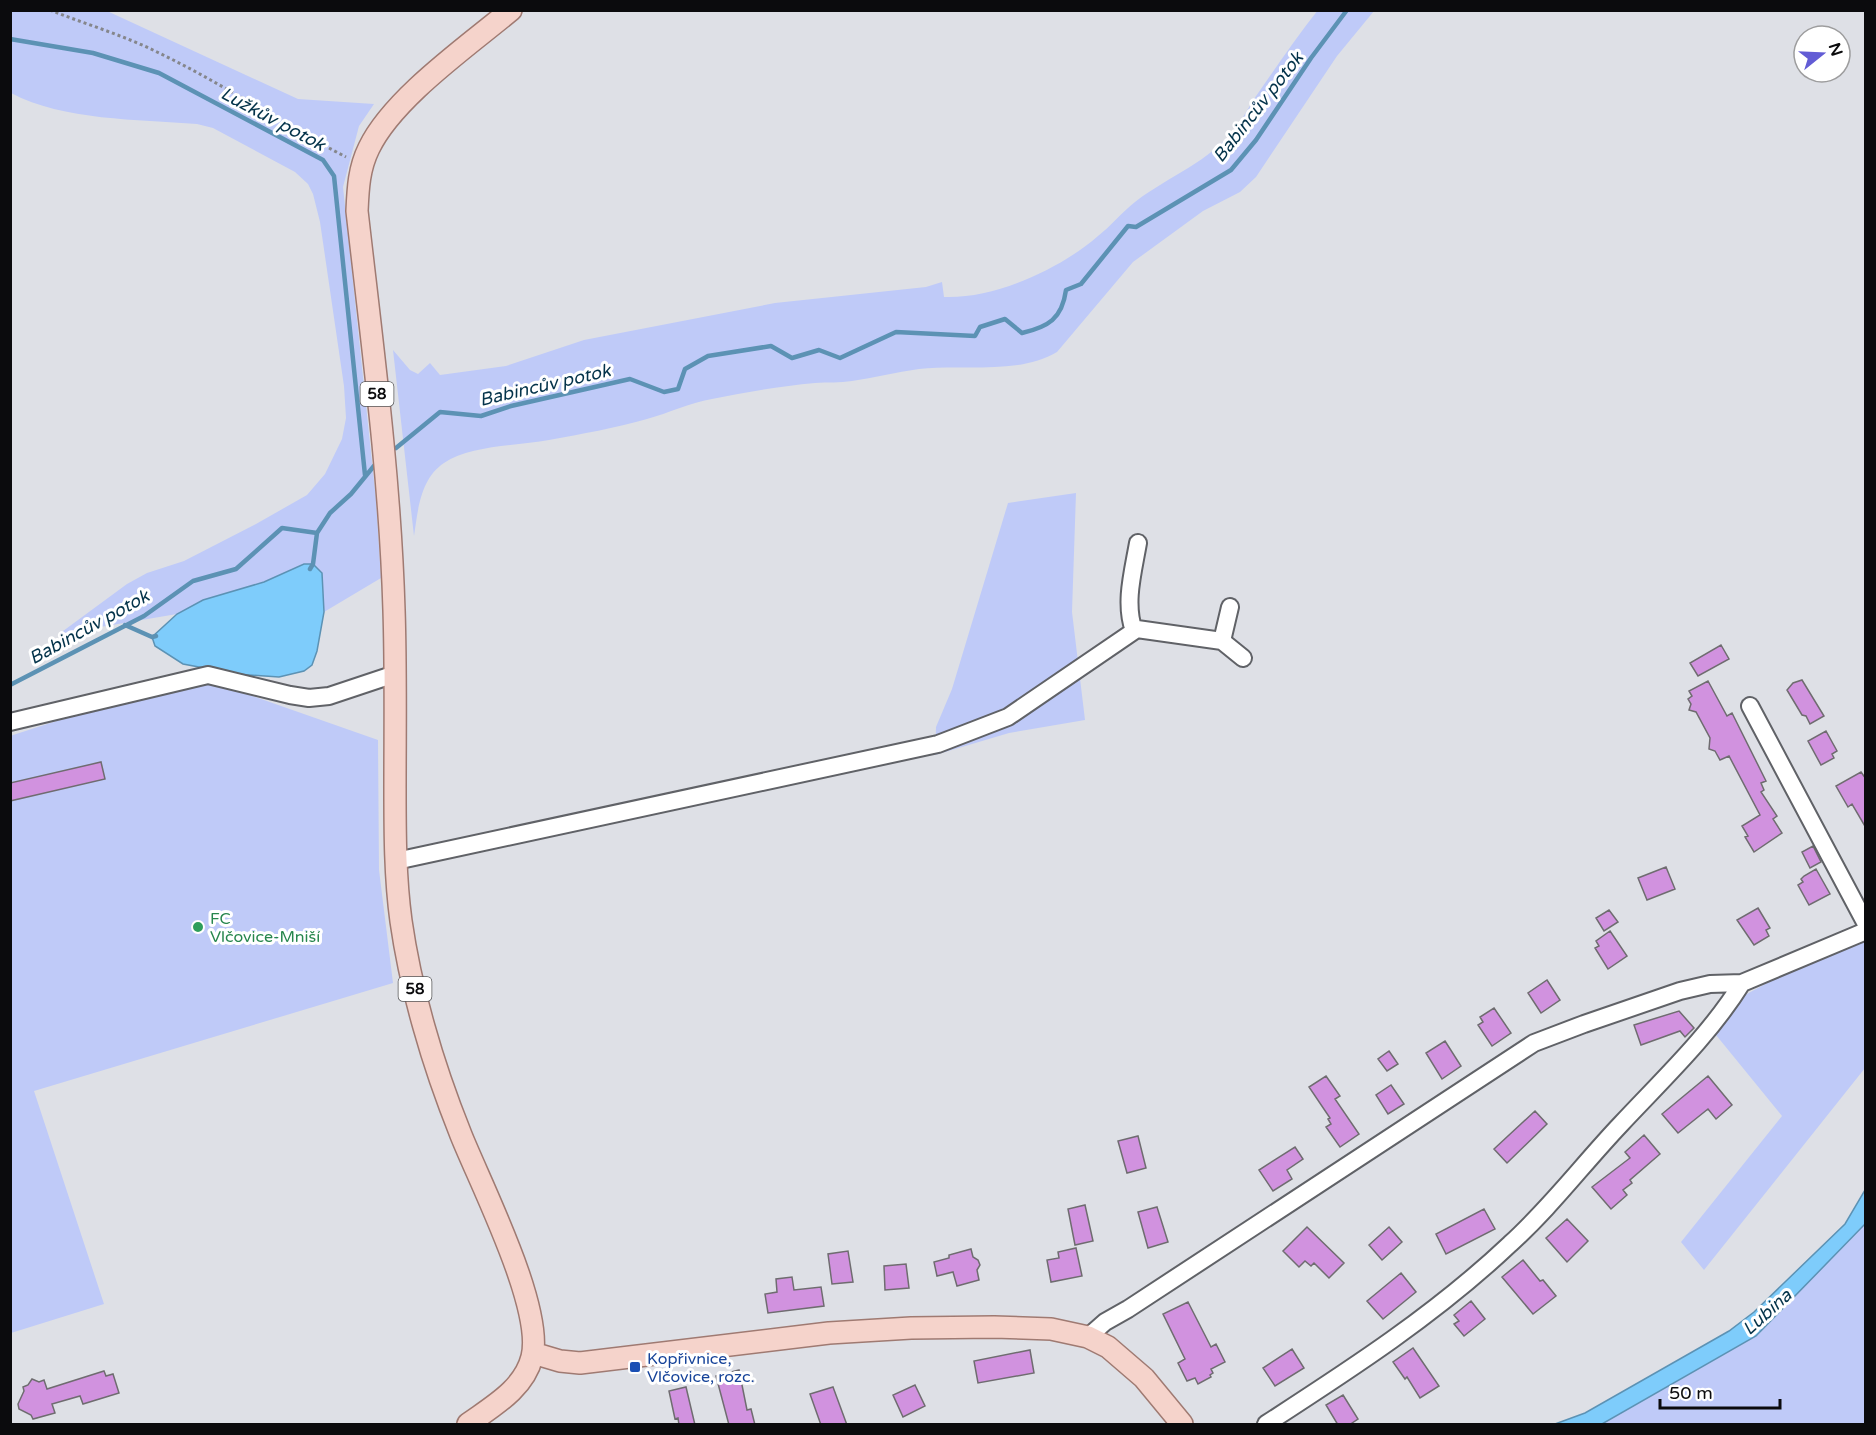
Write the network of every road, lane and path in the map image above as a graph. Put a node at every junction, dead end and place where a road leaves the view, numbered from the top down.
1 (50, 10) edge
2 (511, 10) edge
3 (362, 165) junction
4 (1138, 543) dead end
5 (1230, 607) dead end
6 (1134, 631) junction
7 (1222, 641) junction
8 (1243, 658) dead end
9 (395, 674) junction
10 (1750, 706) dead end
11 (10, 722) edge
12 (396, 861) junction
13 (1866, 924) edge
14 (1866, 931) edge
15 (1742, 983) junction
16 (1088, 1337) junction
17 (533, 1353) junction
18 (468, 1425) edge
19 (1182, 1425) edge
20 (1266, 1425) edge

1 - 3 path
2 - 3 main road, 58
3 - 9 main road, 58
4 - 6 street
5 - 7 street
6 - 7 street
6 - 12 street
7 - 8 street
9 - 11 street
9 - 12 main road, 58
10 - 13 street
12 - 17 main road, 58
14 - 15 street
15 - 16 street
15 - 20 street
16 - 17 main road
16 - 19 main road
17 - 18 main road, 58

